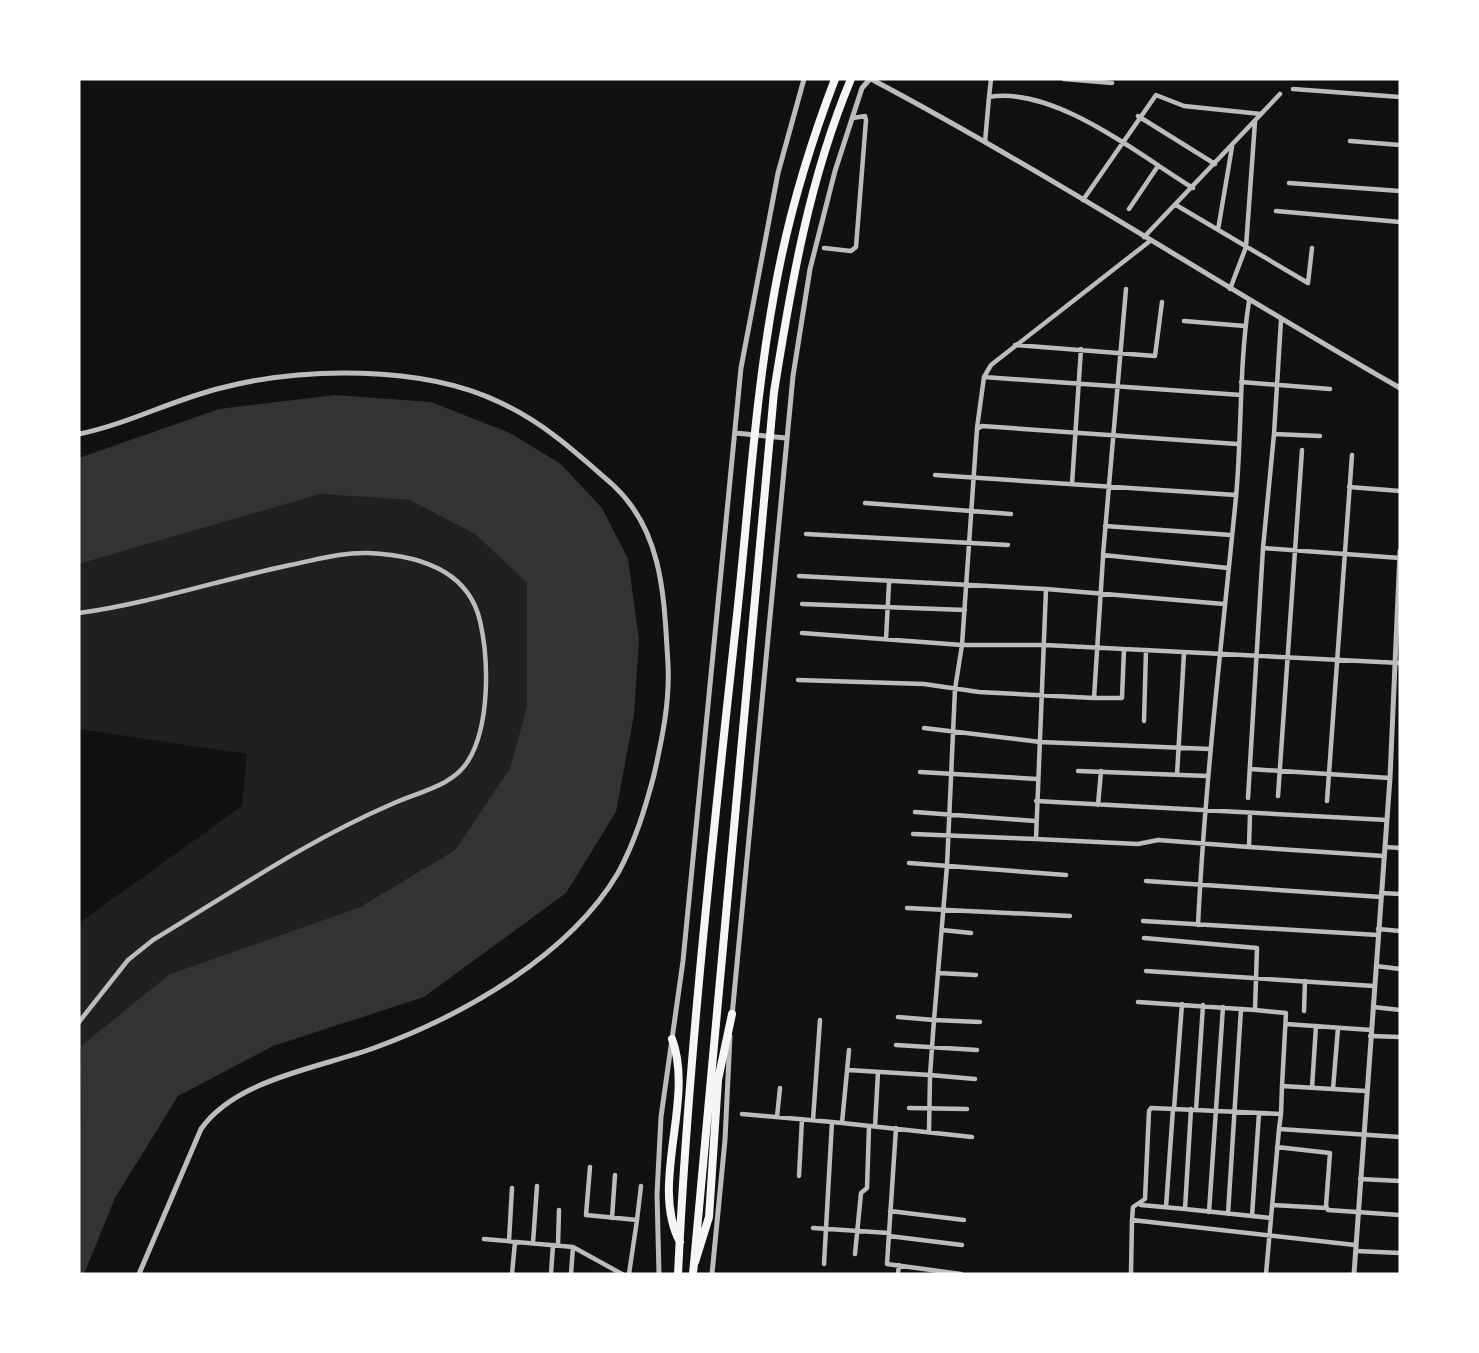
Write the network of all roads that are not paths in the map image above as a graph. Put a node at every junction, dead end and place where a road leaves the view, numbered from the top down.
1 (804, 79) edge
2 (835, 79) edge
3 (851, 79) edge
4 (871, 79) edge
5 (991, 79) edge
6 (1064, 79) edge
7 (1112, 83) dead end
8 (1293, 89) dead end
9 (1280, 94) dead end
10 (989, 97) junction
11 (1400, 97) edge
12 (1261, 114) junction
13 (1138, 116) junction
14 (853, 118) junction
15 (1255, 122) junction
16 (1350, 141) dead end
17 (985, 142) junction
18 (1120, 143) junction
19 (1400, 145) edge
20 (1232, 146) junction
21 (1215, 164) junction
22 (1158, 166) junction
23 (1289, 183) dead end
24 (1193, 188) junction
25 (1400, 191) edge
26 (1083, 200) junction
27 (1176, 205) junction
28 (1129, 209) dead end
29 (1276, 211) dead end
30 (1400, 222) edge
31 (1218, 230) junction
32 (1143, 237) junction
33 (1150, 241) junction
34 (1246, 247) junction
35 (1312, 247) dead end
36 (824, 248) dead end
37 (1126, 289) dead end
38 (1229, 290) junction
39 (1249, 301) junction
40 (1162, 302) dead end
41 (1281, 320) junction
42 (1184, 321) dead end
43 (1245, 326) junction
44 (1015, 345) junction
45 (1081, 349) junction
46 (1121, 352) junction
47 (984, 377) junction
48 (1241, 382) junction
49 (1079, 383) junction
50 (1116, 385) junction
51 (1277, 385) junction
52 (1400, 388) edge
53 (1330, 389) dead end
54 (1241, 395) junction
55 (977, 428) junction
56 (736, 433) junction
57 (1075, 433) junction
58 (79, 434) edge
59 (1274, 434) junction
60 (1113, 436) junction
61 (1320, 436) dead end
62 (786, 438) junction
63 (1237, 444) junction
64 (1302, 450) dead end
65 (1352, 455) dead end
66 (935, 475) dead end
67 (974, 477) junction
68 (1072, 484) junction
69 (1109, 487) junction
70 (1349, 487) junction
71 (1400, 491) edge
72 (1236, 495) junction
73 (865, 503) dead end
74 (972, 509) junction
75 (1011, 514) dead end
76 (1105, 526) junction
77 (806, 534) dead end
78 (1231, 535) junction
79 (970, 544) junction
80 (1008, 545) dead end
81 (1263, 548) junction
82 (1400, 551) edge
83 (1293, 552) junction
84 (1343, 555) junction
85 (1103, 557) junction
86 (1400, 558) edge
87 (1228, 568) junction
88 (799, 576) dead end
89 (890, 583) junction
90 (966, 587) junction
91 (1046, 589) junction
92 (1100, 594) junction
93 (802, 604) dead end
94 (1224, 604) junction
95 (887, 607) junction
96 (965, 610) junction
97 (79, 613) edge
98 (802, 633) dead end
99 (886, 639) junction
100 (962, 645) junction
101 (1045, 645) junction
102 (1096, 647) junction
103 (1124, 649) junction
104 (1146, 650) junction
105 (1184, 653) junction
106 (1221, 654) junction
107 (1256, 655) junction
108 (1286, 657) junction
109 (1335, 660) junction
110 (1397, 663) edge
111 (798, 680) dead end
112 (954, 689) junction
113 (1043, 697) junction
114 (1094, 698) junction
115 (1144, 721) dead end
116 (924, 728) dead end
117 (954, 732) junction
118 (1040, 742) junction
119 (1180, 748) junction
120 (1210, 750) junction
121 (1250, 769) junction
122 (1078, 771) dead end
123 (1101, 771) junction
124 (1279, 771) junction
125 (920, 772) dead end
126 (951, 774) junction
127 (1329, 774) junction
128 (1177, 775) junction
129 (1208, 776) junction
130 (1390, 778) junction
131 (1037, 779) junction
132 (1278, 796) dead end
133 (1248, 798) dead end
134 (1327, 801) dead end
135 (1036, 802) junction
136 (1098, 805) junction
137 (915, 812) dead end
138 (1206, 812) junction
139 (950, 814) junction
140 (1250, 814) junction
141 (1387, 820) junction
142 (1035, 821) junction
143 (913, 834) dead end
144 (949, 836) junction
145 (1036, 839) junction
146 (1203, 845) junction
147 (1249, 847) junction
148 (1385, 847) junction
149 (1400, 848) edge
150 (1384, 856) junction
151 (909, 863) dead end
152 (947, 866) junction
153 (1066, 875) dead end
154 (1146, 881) dead end
155 (1200, 885) junction
156 (1400, 894) edge
157 (1381, 895) junction
158 (907, 908) dead end
159 (943, 909) junction
160 (1070, 916) dead end
161 (1143, 921) dead end
162 (1198, 925) junction
163 (942, 930) junction
164 (1400, 930) edge
165 (1378, 932) junction
166 (971, 933) dead end
167 (1144, 938) dead end
168 (1376, 966) junction
169 (1400, 969) edge
170 (1146, 971) dead end
171 (938, 973) junction
172 (976, 975) dead end
173 (1257, 977) junction
174 (1305, 981) junction
175 (1374, 986) junction
176 (1138, 1002) dead end
177 (1182, 1003) junction
178 (1203, 1005) junction
179 (1223, 1007) junction
180 (1373, 1007) junction
181 (1241, 1009) junction
182 (1255, 1010) junction
183 (1400, 1010) edge
184 (1304, 1011) dead end
185 (732, 1014) junction
186 (898, 1017) dead end
187 (820, 1020) dead end
188 (934, 1020) junction
189 (79, 1022) edge
190 (980, 1022) dead end
191 (1286, 1024) junction
192 (1316, 1026) junction
193 (1338, 1028) junction
194 (1371, 1033) junction
195 (1400, 1037) edge
196 (672, 1039) junction
197 (896, 1045) dead end
198 (932, 1048) junction
199 (849, 1050) dead end
200 (977, 1050) dead end
201 (848, 1070) junction
202 (878, 1072) junction
203 (930, 1075) junction
204 (975, 1079) dead end
205 (1282, 1086) junction
206 (780, 1088) dead end
207 (1312, 1088) junction
208 (1333, 1089) junction
209 (1366, 1091) junction
210 (909, 1108) dead end
211 (929, 1109) junction
212 (967, 1109) dead end
213 (1173, 1109) junction
214 (1193, 1109) junction
215 (1216, 1110) junction
216 (1233, 1111) junction
217 (1259, 1112) junction
218 (742, 1114) dead end
219 (1281, 1114) junction
220 (778, 1117) junction
221 (802, 1119) junction
222 (813, 1120) junction
223 (832, 1122) junction
224 (842, 1123) junction
225 (872, 1127) junction
226 (896, 1128) junction
227 (1279, 1129) junction
228 (929, 1132) junction
229 (1363, 1136) junction
230 (972, 1137) dead end
231 (1400, 1138) edge
232 (1277, 1147) junction
233 (590, 1167) dead end
234 (615, 1175) dead end
235 (799, 1175) dead end
236 (1360, 1178) junction
237 (1400, 1181) edge
238 (537, 1186) dead end
239 (641, 1186) dead end
240 (512, 1188) dead end
241 (1139, 1205) junction
242 (1272, 1205) junction
243 (1166, 1207) junction
244 (1326, 1208) junction
245 (559, 1209) dead end
246 (1185, 1209) junction
247 (890, 1211) junction
248 (1209, 1212) junction
249 (1358, 1212) junction
250 (1228, 1214) junction
251 (1400, 1215) edge
252 (1252, 1216) junction
253 (611, 1218) junction
254 (1271, 1218) junction
255 (637, 1220) junction
256 (964, 1220) dead end
257 (1132, 1220) junction
258 (813, 1228) dead end
259 (826, 1229) junction
260 (856, 1231) junction
261 (889, 1235) junction
262 (1270, 1235) junction
263 (484, 1239) dead end
264 (512, 1242) junction
265 (680, 1242) junction
266 (533, 1243) junction
267 (555, 1245) junction
268 (962, 1245) dead end
269 (573, 1247) junction
270 (1355, 1248) junction
271 (1400, 1253) edge
272 (855, 1254) dead end
273 (824, 1264) dead end
274 (899, 1265) junction
275 (693, 1271) edge
276 (919, 1271) edge
277 (945, 1273) edge
278 (139, 1274) edge
279 (512, 1274) edge
280 (551, 1274) edge
281 (571, 1274) edge
282 (622, 1274) edge
283 (629, 1274) edge
284 (659, 1274) edge
285 (678, 1274) edge
286 (712, 1274) edge
287 (898, 1274) edge
288 (961, 1274) edge
289 (1131, 1274) edge
290 (1266, 1274) edge
291 (1354, 1274) edge

1 - 56 street
2 - 265 highway
3 - 275 highway
4 - 14 street
4 - 17 street
5 - 10 street
6 - 7 street
8 - 11 street
9 - 12 street
10 - 17 street
10 - 18 street
12 - 13 street
12 - 15 street
13 - 18 street
13 - 21 street
14 - 36 street
14 - 62 street
15 - 20 street
15 - 34 street
16 - 19 street
17 - 26 street
18 - 22 street
18 - 26 street
20 - 21 street
20 - 31 street
21 - 24 street
22 - 24 street
22 - 28 street
23 - 25 street
24 - 27 street
26 - 32 street
27 - 31 street
27 - 32 street
29 - 30 street
31 - 34 street
32 - 33 street
33 - 38 street
33 - 44 street
34 - 35 street
34 - 38 street
37 - 46 street
38 - 39 street
39 - 41 street
39 - 43 street
40 - 46 street
41 - 51 street
41 - 52 street
42 - 43 street
43 - 48 street
44 - 45 street
44 - 47 street
45 - 46 street
45 - 49 street
46 - 50 street
47 - 49 street
47 - 55 street
48 - 51 street
48 - 54 street
49 - 50 street
49 - 57 street
50 - 54 street
50 - 60 street
51 - 53 street
51 - 59 street
54 - 63 street
55 - 57 street
55 - 67 street
56 - 62 street
56 - 196 street
57 - 60 street
57 - 68 street
58 - 278 street
59 - 61 street
59 - 81 street
60 - 63 street
60 - 69 street
62 - 185 street
63 - 72 street
64 - 83 street
65 - 70 street
66 - 67 street
67 - 68 street
67 - 74 street
68 - 69 street
69 - 72 street
69 - 76 street
70 - 71 street
70 - 84 street
72 - 78 street
73 - 74 street
74 - 75 street
74 - 79 street
76 - 78 street
76 - 85 street
77 - 79 street
78 - 87 street
79 - 80 street
79 - 90 street
81 - 83 street
81 - 107 street
82 - 86 street
83 - 84 street
83 - 108 street
84 - 86 street
84 - 109 street
85 - 87 street
85 - 92 street
86 - 110 street
87 - 94 street
88 - 89 street
89 - 90 street
89 - 95 street
90 - 91 street
90 - 96 street
91 - 92 street
91 - 101 street
92 - 94 street
92 - 102 street
93 - 95 street
94 - 106 street
95 - 96 street
95 - 99 street
96 - 100 street
97 - 189 street
98 - 99 street
99 - 100 street
100 - 101 street
100 - 112 street
101 - 102 street
101 - 113 street
102 - 103 street
102 - 114 street
103 - 104 street
103 - 114 street
104 - 105 street
104 - 115 street
105 - 106 street
105 - 119 street
106 - 107 street
106 - 120 street
107 - 108 street
107 - 121 street
108 - 109 street
108 - 124 street
109 - 110 street
109 - 127 street
110 - 130 street
111 - 112 street
112 - 113 street
112 - 117 street
113 - 114 street
113 - 118 street
116 - 117 street
117 - 118 street
117 - 126 street
118 - 119 street
118 - 131 street
119 - 120 street
119 - 128 street
120 - 129 street
121 - 124 street
121 - 133 street
122 - 123 street
123 - 128 street
123 - 136 street
124 - 127 street
124 - 132 street
125 - 126 street
126 - 131 street
126 - 139 street
127 - 130 street
127 - 134 street
128 - 129 street
129 - 138 street
130 - 141 street
131 - 135 street
135 - 136 street
135 - 142 street
136 - 138 street
137 - 139 street
138 - 140 street
138 - 146 street
139 - 142 street
139 - 144 street
140 - 141 street
140 - 147 street
141 - 148 street
142 - 145 street
143 - 144 street
144 - 145 street
144 - 152 street
145 - 146 street
146 - 147 street
146 - 155 street
147 - 150 street
148 - 149 street
148 - 150 street
150 - 157 street
151 - 152 street
152 - 153 street
152 - 159 street
154 - 155 street
155 - 157 street
155 - 162 street
156 - 157 street
157 - 165 street
158 - 159 street
159 - 160 street
159 - 163 street
161 - 162 street
162 - 165 street
163 - 166 street
163 - 171 street
164 - 165 street
165 - 168 street
167 - 173 street
168 - 169 street
168 - 175 street
170 - 173 street
171 - 172 street
171 - 188 street
173 - 174 street
173 - 182 street
174 - 175 street
174 - 184 street
175 - 180 street
176 - 177 street
177 - 178 street
177 - 213 street
178 - 179 street
178 - 214 street
179 - 181 street
179 - 215 street
180 - 183 street
180 - 194 street
181 - 182 street
181 - 216 street
182 - 191 street
185 - 275 highway
185 - 286 street
186 - 188 street
187 - 222 street
188 - 190 street
188 - 198 street
191 - 192 street
191 - 205 street
192 - 193 street
192 - 207 street
193 - 194 street
193 - 208 street
194 - 195 street
194 - 209 street
196 - 265 highway
196 - 284 street
197 - 198 street
198 - 200 street
198 - 203 street
199 - 201 street
201 - 202 street
201 - 224 street
202 - 203 street
202 - 225 street
203 - 204 street
203 - 211 street
205 - 207 street
205 - 219 street
206 - 220 street
207 - 208 street
208 - 209 street
209 - 229 street
210 - 211 street
211 - 212 street
211 - 228 street
213 - 214 street
213 - 241 street
213 - 243 street
214 - 215 street
214 - 246 street
215 - 216 street
215 - 248 street
216 - 217 street
216 - 250 street
217 - 219 street
217 - 252 street
218 - 220 street
219 - 227 street
220 - 221 street
221 - 222 street
221 - 235 street
222 - 223 street
223 - 224 street
223 - 259 street
224 - 225 street
225 - 226 street
225 - 260 street
226 - 228 street
226 - 247 street
227 - 229 street
227 - 232 street
228 - 230 street
229 - 231 street
229 - 236 street
232 - 242 street
232 - 244 street
233 - 253 street
234 - 253 street
236 - 237 street
236 - 249 street
238 - 266 street
239 - 255 street
240 - 264 street
241 - 243 street
241 - 257 street
242 - 244 street
242 - 254 street
243 - 246 street
244 - 249 street
245 - 267 street
246 - 248 street
247 - 256 street
247 - 261 street
248 - 250 street
249 - 251 street
249 - 270 street
250 - 252 street
252 - 254 street
253 - 255 street
254 - 262 street
255 - 283 street
257 - 262 street
257 - 289 street
258 - 259 street
259 - 260 street
259 - 273 street
260 - 261 street
260 - 272 street
261 - 268 street
261 - 274 street
262 - 270 street
262 - 290 street
263 - 264 street
264 - 266 street
264 - 279 street
265 - 285 highway
266 - 267 street
267 - 269 street
267 - 280 street
269 - 281 street
269 - 282 street
270 - 271 street
270 - 291 street
274 - 276 street
274 - 287 street
276 - 277 street
277 - 288 street

